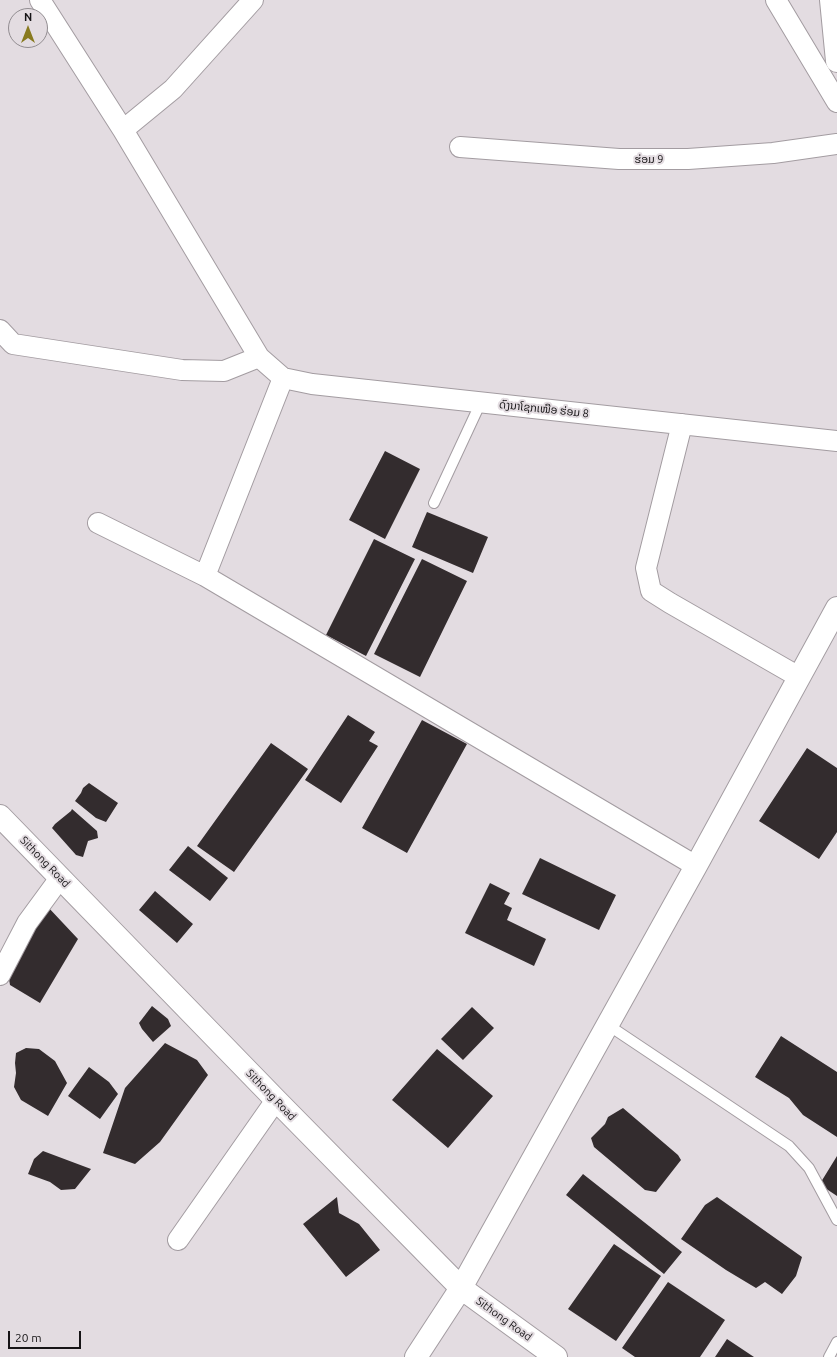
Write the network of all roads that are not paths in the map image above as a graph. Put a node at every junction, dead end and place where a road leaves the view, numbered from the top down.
1 (40, 0) edge
2 (253, 0) edge
3 (776, 0) edge
4 (833, 1) edge
5 (837, 61) edge
6 (837, 102) edge
7 (123, 130) junction
8 (837, 144) edge
9 (460, 147) dead end
10 (0, 330) edge
11 (259, 357) junction
12 (283, 378) junction
13 (482, 402) junction
14 (682, 424) junction
15 (837, 441) edge
16 (434, 504) dead end
17 (98, 523) dead end
18 (204, 576) junction
19 (837, 608) edge
20 (799, 677) junction
21 (0, 816) edge
22 (696, 866) junction
23 (60, 878) junction
24 (0, 975) edge
25 (608, 1025) junction
26 (276, 1100) junction
27 (837, 1220) edge
28 (178, 1240) dead end
29 (461, 1288) junction
30 (837, 1342) edge
31 (416, 1357) edge
32 (556, 1357) edge
33 (829, 1357) edge

1 - 7 street, ດົງນາໂຊກເໜືອ ຮ່ອມ 8
2 - 7 street
3 - 6 street
4 - 5 street
7 - 11 street, ດົງນາໂຊກເໜືອ ຮ່ອມ 8
8 - 9 street, ຮ່ອມ 9
10 - 11 street
11 - 12 street, ດົງນາໂຊກເໜືອ ຮ່ອມ 8
12 - 13 street, ດົງນາໂຊກເໜືອ ຮ່ອມ 8
12 - 18 street
13 - 14 street, ດົງນາໂຊກເໜືອ ຮ່ອມ 8
13 - 16 lane
14 - 15 street, ດົງນາໂຊກເໜືອ ຮ່ອມ 8
14 - 20 street
17 - 18 street
18 - 22 street
19 - 20 street
20 - 22 street
21 - 23 street, Sithong Road
22 - 25 street
23 - 24 street
23 - 26 street, Sithong Road
25 - 27 lane
25 - 29 street
26 - 28 street
26 - 29 street, Sithong Road
29 - 31 street
29 - 32 street, Sithong Road
30 - 33 lane

